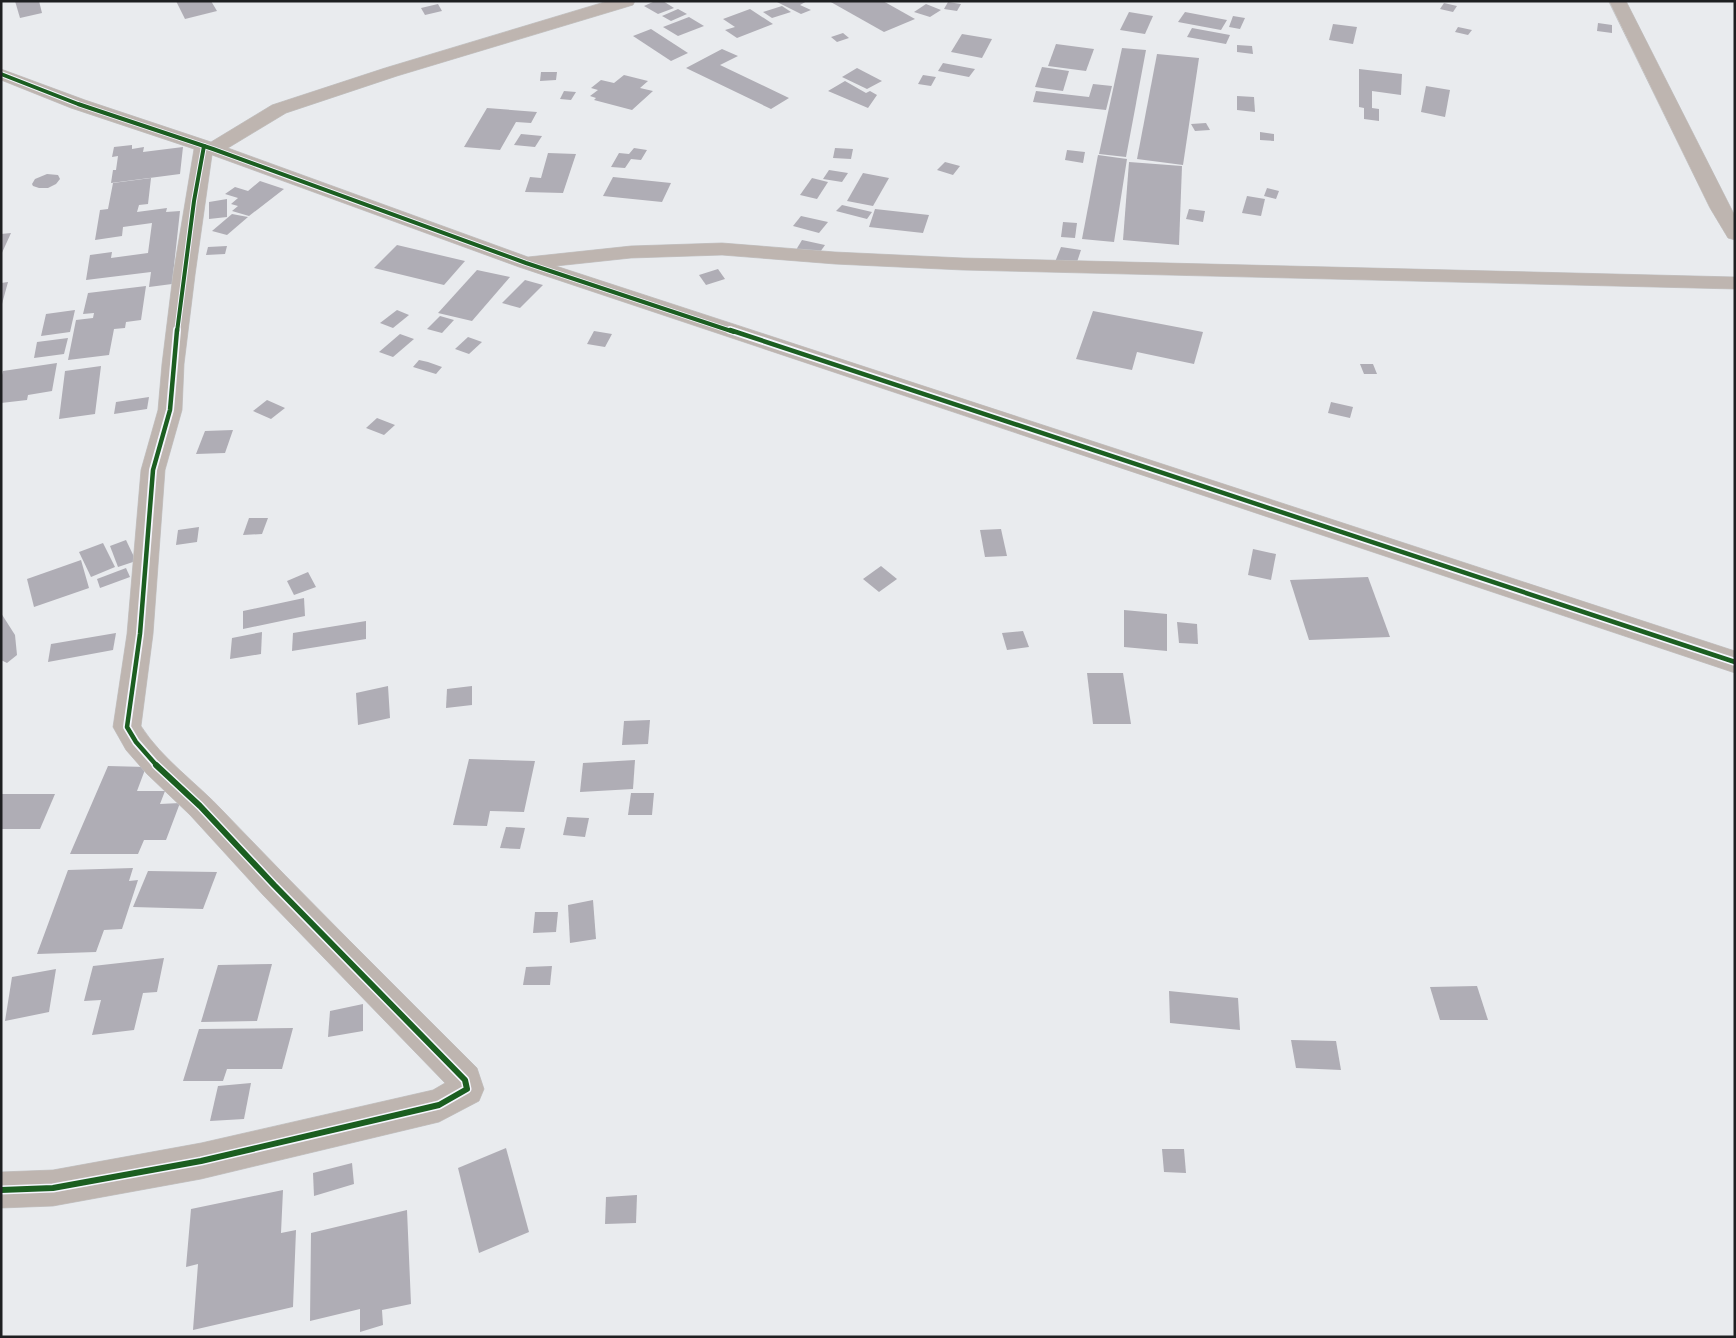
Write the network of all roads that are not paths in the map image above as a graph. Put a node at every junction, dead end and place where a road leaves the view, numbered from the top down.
1 (627, 1) edge
2 (1617, 1) edge
3 (1, 74) edge
4 (209, 147) junction
5 (1735, 234) edge
6 (526, 262) junction
7 (1735, 283) edge
8 (1735, 662) edge
9 (1, 1190) edge

1 - 4 street
2 - 5 street
3 - 4 street
4 - 6 street
4 - 9 street
6 - 7 street
6 - 8 street

